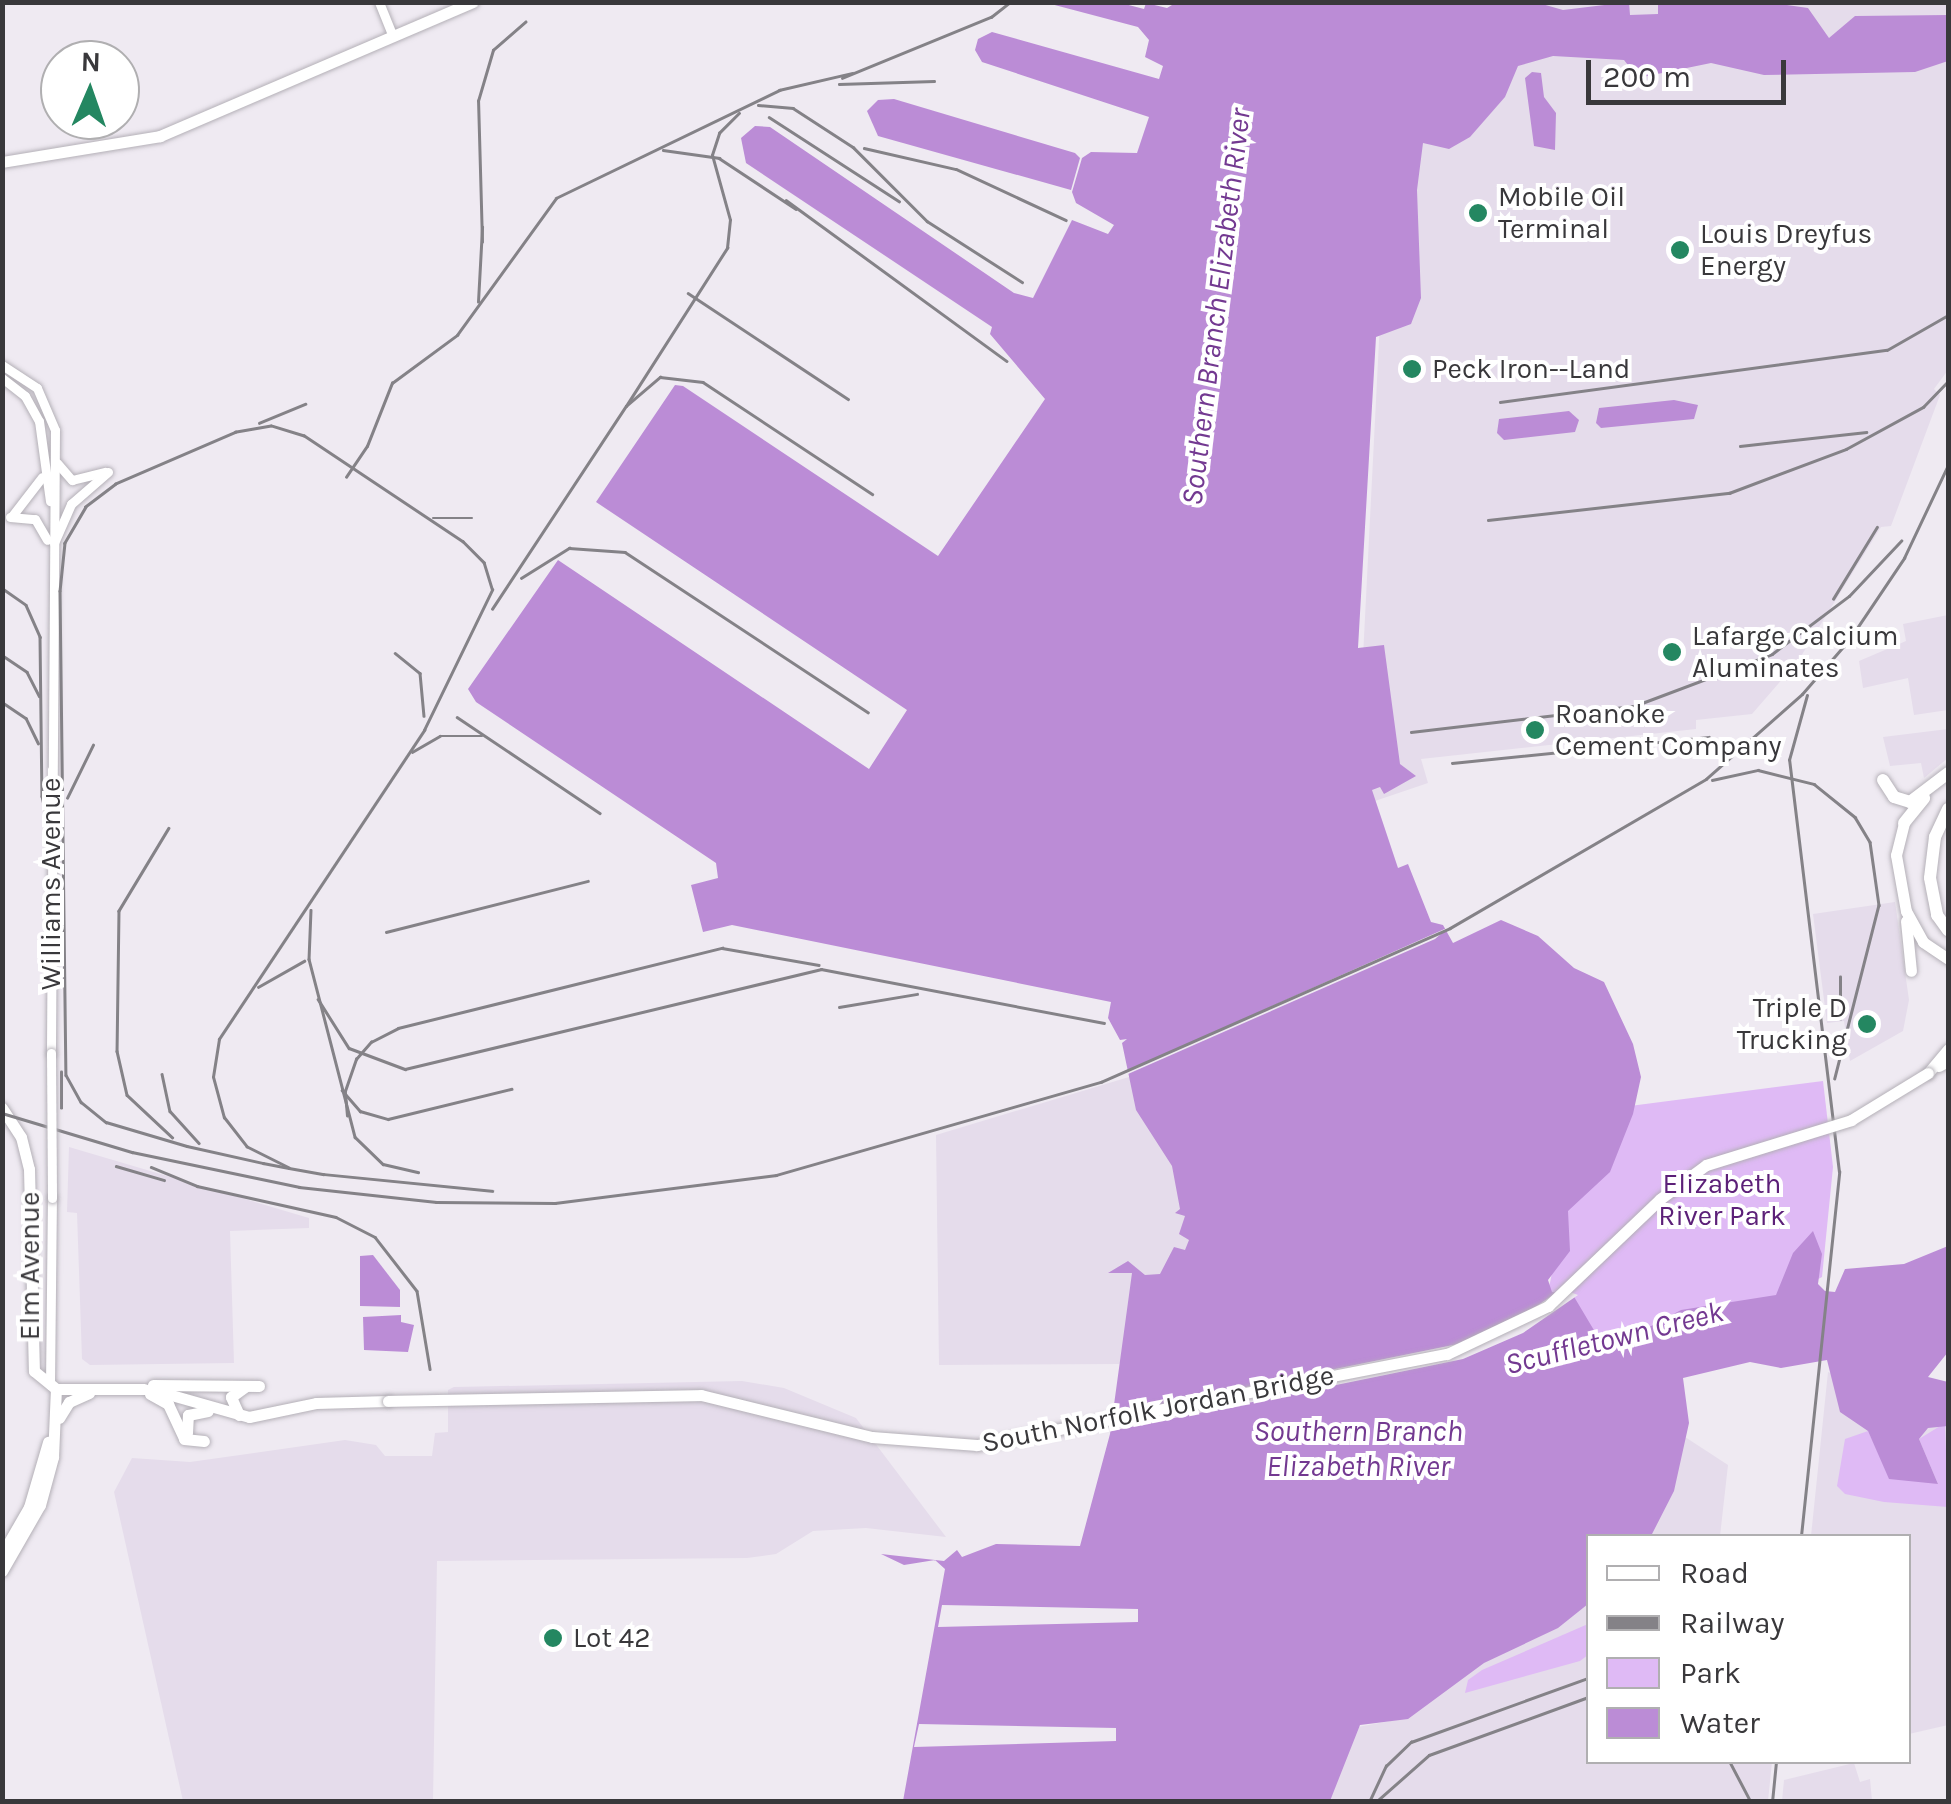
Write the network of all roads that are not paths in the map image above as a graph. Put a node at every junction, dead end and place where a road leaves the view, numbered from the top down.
1 (379, 2) edge
2 (472, 2) edge
3 (393, 36) junction
4 (2, 162) edge
5 (2, 365) edge
6 (2, 378) edge
7 (56, 454) junction
8 (44, 470) junction
9 (50, 501) junction
10 (51, 558) junction
11 (1948, 775) edge
12 (1883, 780) dead end
13 (1948, 809) edge
14 (1904, 823) joint
15 (1906, 912) junction
16 (1948, 930) edge
17 (1946, 958) edge
18 (1911, 971) dead end
19 (1948, 1049) edge
20 (1941, 1065) edge
21 (2, 1108) edge
22 (52, 1361) junction
23 (33, 1368) junction
24 (53, 1389) junction
25 (147, 1389) junction
26 (101, 1390) junction
27 (182, 1398) junction
28 (217, 1412) junction
29 (246, 1417) junction
30 (176, 1420) junction
31 (56, 1432) junction
32 (30, 1515) junction
33 (2, 1554) edge
34 (2, 1571) edge

1 - 3 street
2 - 3 main road
3 - 4 main road
5 - 7 street, Williams Avenue
6 - 8 street, Williams Avenue
7 - 9 street, Williams Avenue
7 - 10 street
8 - 9 street, Williams Avenue
8 - 10 street
9 - 10 street, Williams Avenue
10 - 22 street, Williams Avenue, bridge
11 - 12 highway
11 - 14 highway
13 - 16 highway
14 - 15 main road
15 - 17 main road
15 - 18 main road
19 - 20 main road, South Norfolk Jordan Bridge
20 - 29 main road, South Norfolk Jordan Bridge, bridge
21 - 23 main road, Elm Avenue
22 - 23 main road
22 - 24 street, Williams Avenue
23 - 24 main road, Elm Avenue
24 - 26 main road
24 - 31 main road
24 - 32 main road
25 - 26 main road
25 - 27 main road
25 - 29 main road
25 - 30 main road
26 - 31 main road
27 - 28 main road
27 - 30 main road
28 - 29 main road
28 - 30 main road
31 - 32 main road
32 - 33 main road
32 - 34 main road

